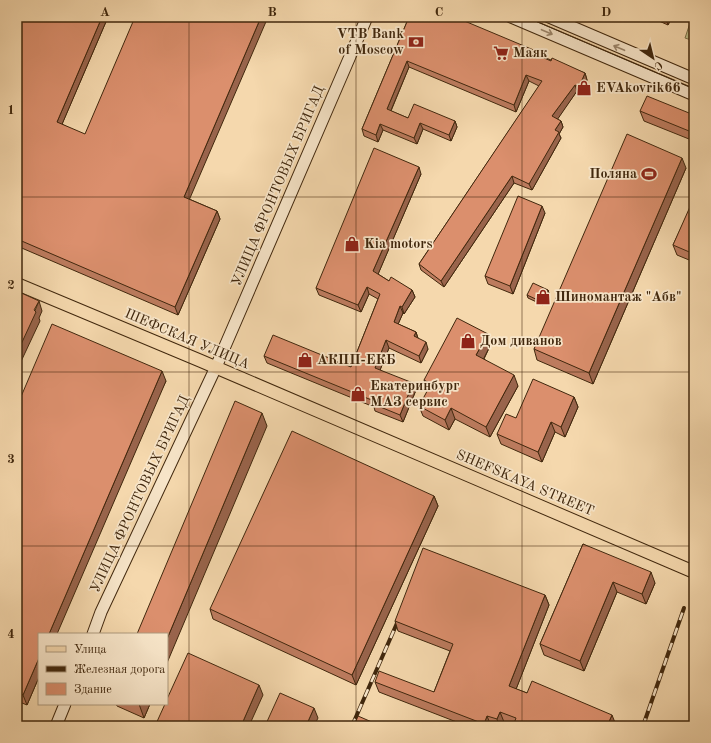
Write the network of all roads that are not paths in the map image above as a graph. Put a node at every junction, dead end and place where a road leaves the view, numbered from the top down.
1 (367, 17) edge
2 (511, 17) edge
3 (549, 17) edge
4 (694, 79) edge
5 (694, 95) edge
6 (17, 284) edge
7 (216, 367) junction
8 (694, 572) edge
9 (93, 633) edge
10 (65, 705) edge
11 (56, 726) edge

1 - 7 main road, УЛИЦА ФРОНТОВЫХ БРИГАД
2 -> 5 main road
4 -> 3 main road
6 - 7 main road, ШЕФСКАЯ УЛИЦА
7 - 8 main road, ШЕФСКАЯ УЛИЦА
7 - 9 main road, УЛИЦА ФРОНТОВЫХ БРИГАД
10 - 11 main road

